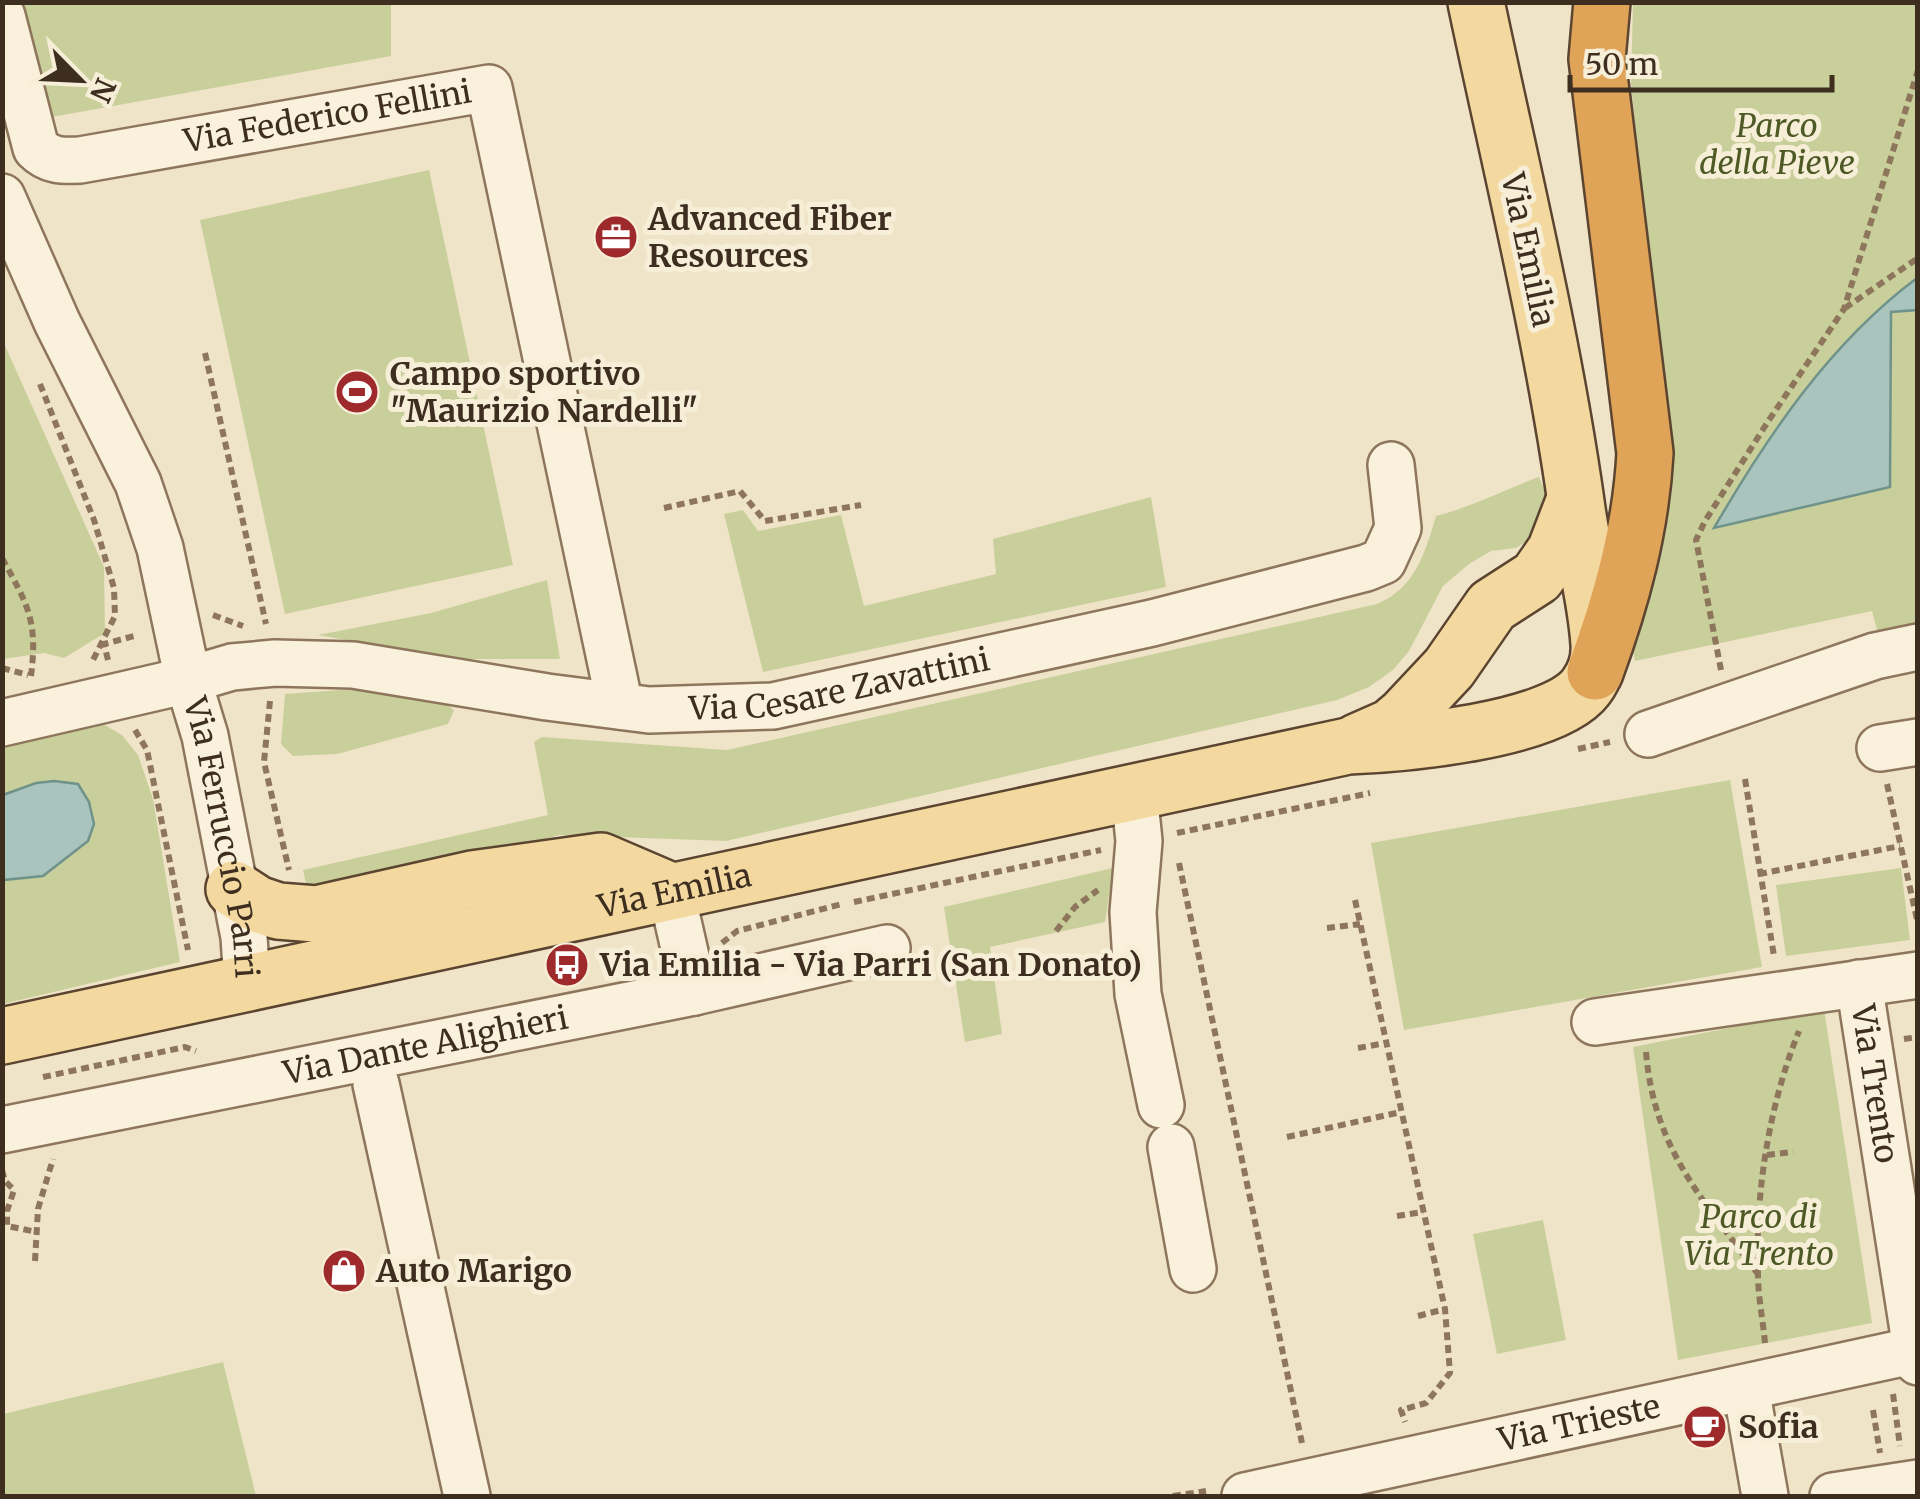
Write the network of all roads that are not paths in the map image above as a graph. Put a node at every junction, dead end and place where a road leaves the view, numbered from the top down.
1 (1476, 2) edge
2 (1602, 2) edge
3 (2, 16) edge
4 (21, 157) edge
5 (5, 203) edge
6 (1391, 464) dead end
7 (1575, 499) junction
8 (1499, 604) junction
9 (1918, 647) edge
10 (1596, 656) junction
11 (188, 680) junction
12 (620, 706) junction
13 (2, 723) edge
14 (1563, 730) junction
15 (1648, 734) road end
16 (1348, 746) junction
17 (1148, 823) junction
18 (234, 889) junction
19 (672, 891) junction
20 (868, 953) dead end
21 (1918, 975) edge
22 (246, 983) junction
23 (1819, 988) junction
24 (694, 992) junction
25 (1595, 1022) dead end
26 (2, 1036) edge
27 (418, 1048) junction
28 (331, 1066) junction
29 (376, 1084) junction
30 (2, 1130) edge
31 (1194, 1269) dead end
32 (1912, 1284) edge
33 (1908, 1363) edge
34 (1756, 1369) junction
35 (1902, 1475) edge
36 (467, 1496) edge
37 (1245, 1496) edge
38 (1765, 1496) edge
39 (1833, 1496) edge

1 - 7 main road, Via Emilia
2 - 10 highway
3 - 4 street, Via Federico Fellini
4 - 12 street, Via Federico Fellini
5 - 11 street, Via Ferruccio Parri
6 - 12 street, Via Cesare Zavattini
7 - 8 main road, Via Emilia
7 - 10 main road, Via Emilia
8 - 10 main road
8 - 14 main road
8 - 16 main road, Via Emilia
9 - 15 street
10 - 14 main road, Via Emilia
11 - 12 street, Via Cesare Zavattini
11 - 13 street, Via Cesare Zavattini
11 - 18 street, Via Ferruccio Parri
11 - 22 street, Via Ferruccio Parri
14 - 16 main road, Via Emilia
16 - 17 main road, Via Emilia
17 - 19 main road, Via Emilia
17 - 31 street
18 - 19 main road
18 - 22 street, Via Ferruccio Parri
19 - 22 main road, Via Emilia
19 - 24 street
20 - 24 street, Via Dante Alighieri
21 - 23 street
22 - 26 main road, Via Emilia
23 - 25 street
23 - 32 street, Via Trento
24 - 27 street, Via Dante Alighieri
27 - 28 street, Via Dante Alighieri
27 - 29 street
28 - 29 street
28 - 30 street, Via Dante Alighieri
29 - 36 street
32 - 33 street, Via Trento
33 - 34 street, Via Trieste
34 - 37 street, Via Trieste
34 - 38 street
35 - 39 street

